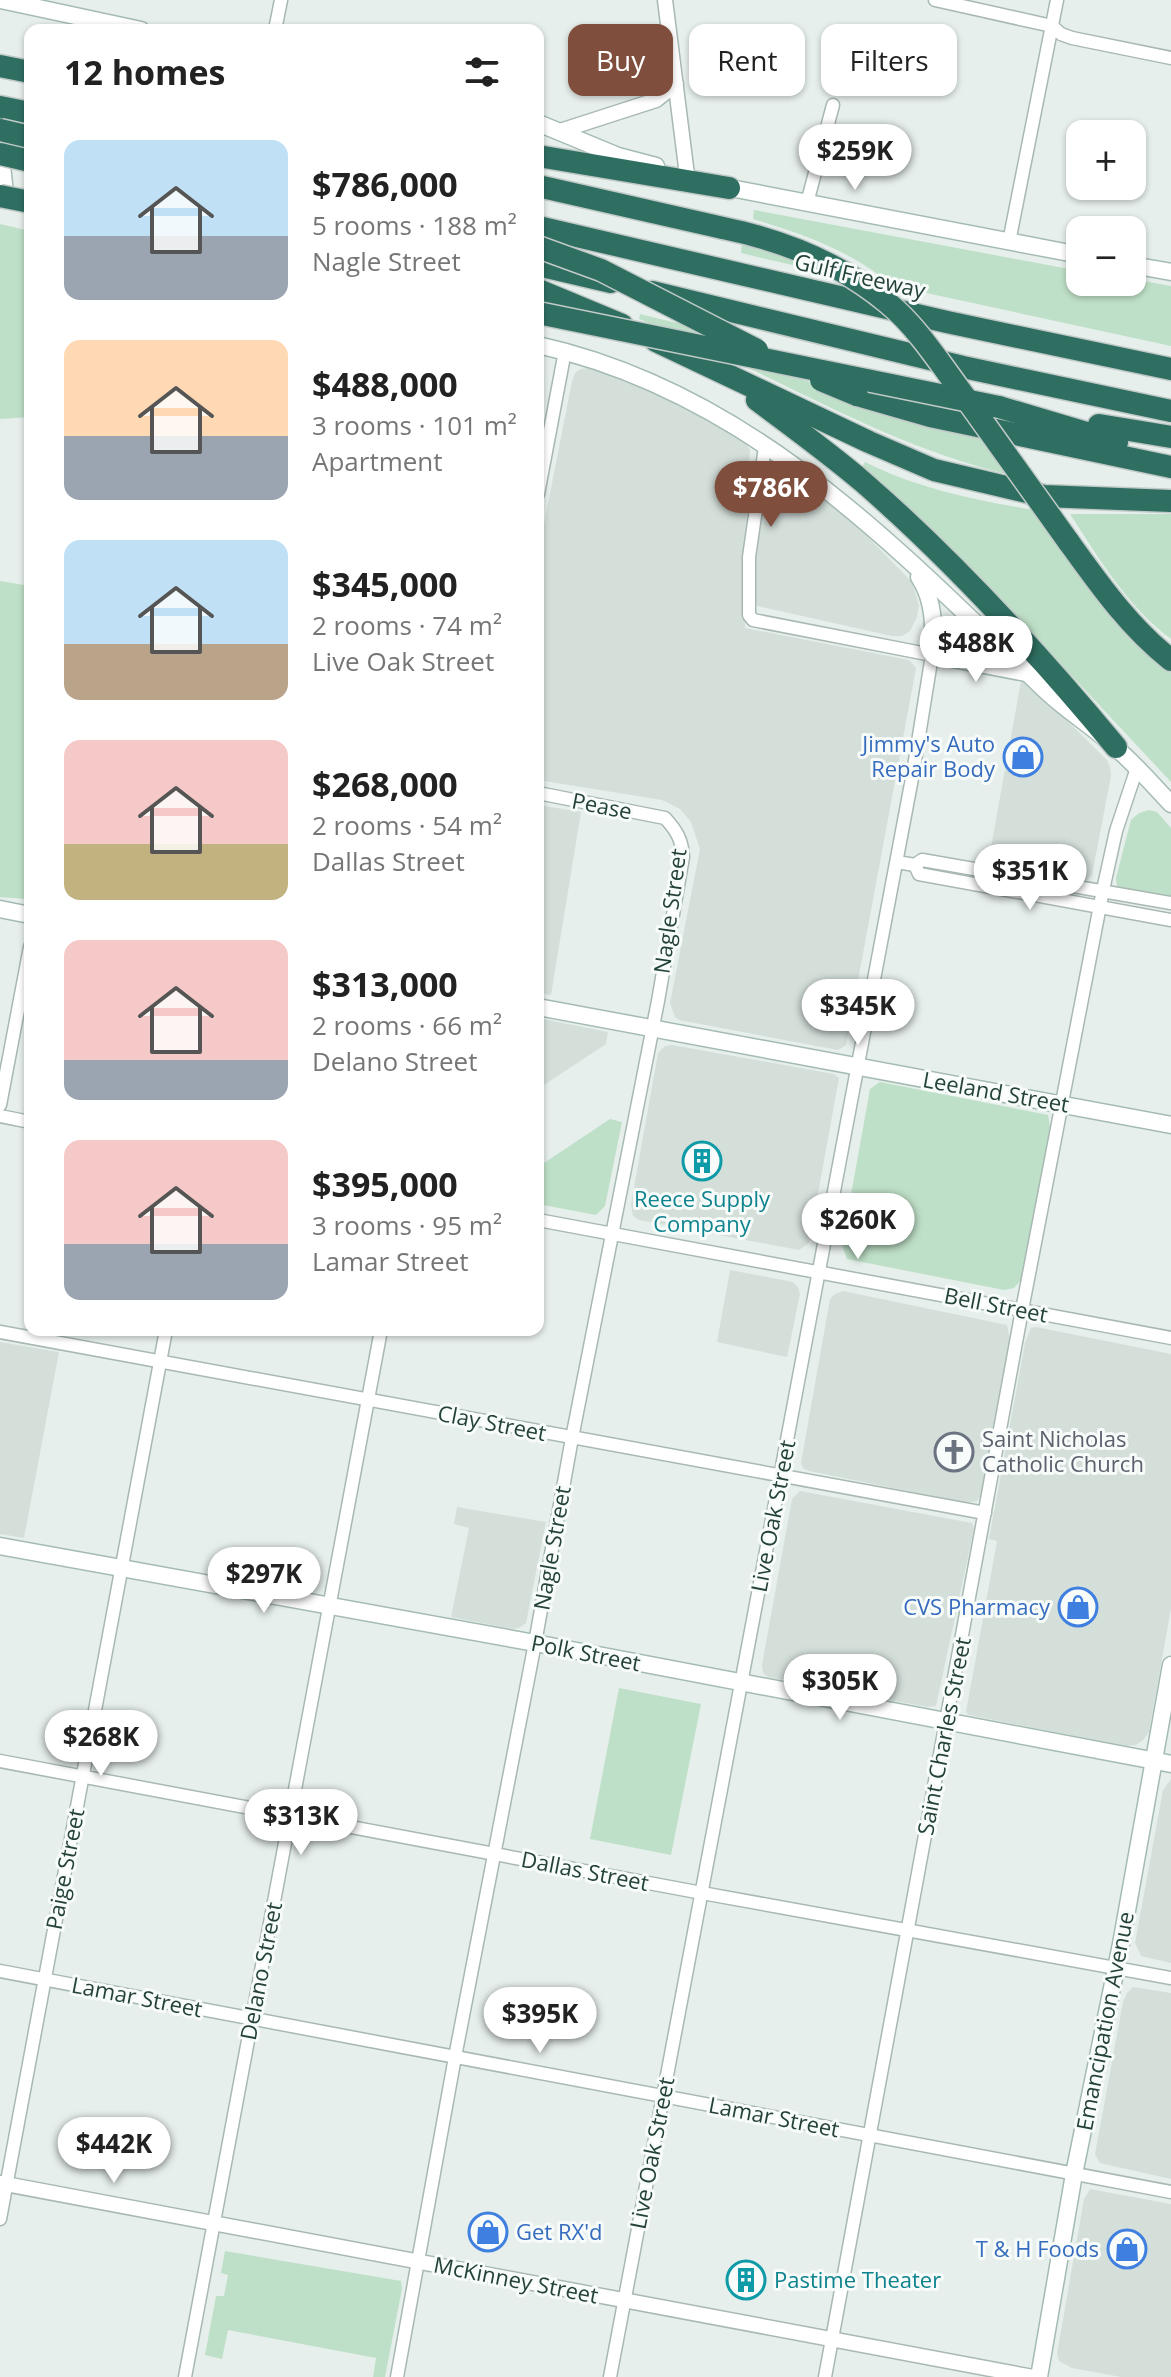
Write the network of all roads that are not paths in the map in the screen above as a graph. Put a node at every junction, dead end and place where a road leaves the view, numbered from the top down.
1 (1, 0) edge
2 (281, 0) edge
3 (665, 0) edge
4 (935, 0) edge
5 (1057, 0) edge
6 (113, 24) edge
7 (276, 24) edge
8 (1052, 26) junction
9 (0, 52) edge
10 (24, 57) edge
11 (1171, 58) edge
12 (0, 66) edge
13 (24, 71) edge
14 (676, 84) junction
15 (833, 105) dead end
16 (0, 107) edge
17 (24, 112) edge
18 (544, 125) edge
19 (0, 129) edge
20 (560, 131) junction
21 (24, 135) edge
22 (0, 154) edge
23 (544, 157) edge
24 (24, 160) edge
25 (687, 175) junction
26 (544, 187) edge
27 (729, 188) junction
28 (9, 200) edge
29 (807, 203) junction
30 (544, 228) edge
31 (1009, 242) junction
32 (544, 249) edge
33 (1066, 252) edge
34 (544, 266) edge
35 (1146, 268) edge
36 (1171, 272) edge
37 (544, 292) edge
38 (544, 314) edge
39 (544, 346) edge
40 (565, 351) junction
41 (1171, 369) edge
42 (718, 371) junction
43 (999, 407) junction
44 (1171, 411) edge
45 (1171, 437) edge
46 (765, 447) junction
47 (1171, 454) edge
48 (544, 462) edge
49 (1171, 467) edge
50 (1171, 501) edge
51 (905, 555) junction
52 (932, 655) junction
53 (1171, 660) edge
54 (1028, 674) junction
55 (1116, 747) junction
56 (1137, 768) junction
57 (544, 794) edge
58 (1171, 804) edge
59 (665, 818) joint
60 (897, 862) junction
61 (915, 865) junction
62 (1103, 890) junction
63 (1171, 903) edge
64 (1100, 907) junction
65 (0, 909) edge
66 (24, 914) edge
67 (1171, 920) edge
68 (24, 979) edge
69 (544, 1008) edge
70 (652, 1029) junction
71 (857, 1067) junction
72 (1063, 1104) junction
73 (0, 1105) edge
74 (0, 1116) edge
75 (24, 1121) edge
76 (1171, 1125) edge
77 (544, 1221) edge
78 (612, 1233) junction
79 (819, 1272) junction
80 (1022, 1310) junction
81 (0, 1332) edge
82 (165, 1336) edge
83 (380, 1336) edge
84 (1171, 1338) edge
85 (160, 1360) junction
86 (368, 1400) junction
87 (572, 1438) junction
88 (780, 1476) junction
89 (985, 1513) junction
90 (0, 1546) edge
91 (121, 1570) junction
92 (330, 1606) junction
93 (535, 1643) junction
94 (1171, 1665) edge
95 (742, 1682) junction
96 (948, 1722) junction
97 (1153, 1760) junction
98 (0, 1761) edge
99 (1171, 1764) edge
100 (82, 1777) junction
101 (291, 1816) junction
102 (495, 1854) junction
103 (702, 1893) junction
104 (907, 1930) junction
105 (1116, 1967) junction
106 (0, 1971) edge
107 (1171, 1978) edge
108 (45, 1979) junction
109 (252, 2019) junction
110 (455, 2057) junction
111 (664, 2096) junction
112 (869, 2135) junction
113 (1074, 2174) junction
114 (3, 2184) edge
115 (1171, 2192) edge
116 (0, 2219) edge
117 (214, 2224) junction
118 (418, 2262) junction
119 (625, 2301) junction
120 (832, 2339) junction
121 (185, 2377) edge
122 (397, 2377) edge
123 (610, 2377) edge
124 (825, 2377) edge
125 (1033, 2377) edge
126 (1039, 2377) edge

1 - 6 main road
2 - 7 street
3 - 14 street
4 - 8 street
5 - 8 street
8 - 11 street
8 - 31 street
9 - 10 highway
12 - 13 highway
14 - 20 street
14 - 25 street
15 - 29 street
16 - 17 highway
18 - 20 main road
19 - 21 highway, bridge
19 - 28 street
20 - 25 main road
22 - 24 highway, bridge
23 - 27 highway
25 - 27 main road
26 - 53 highway, bridge
27 - 29 main road
29 - 31 main road
30 - 41 highway, Gulf Freeway
31 - 33 main road
32 - 49 highway, bridge
34 - 44 highway
35 - 36 main road
37 - 42 highway
38 - 43 highway, bridge
39 - 40 main road
40 - 46 main road
40 - 48 street
42 - 50 highway
42 - 55 highway
43 - 45 highway
43 - 47 highway
46 - 51 main road
46 - 52 street
51 - 52 main road
51 - 54 main road
52 - 54 main road
52 - 60 street, Live Oak Street
54 - 55 main road
55 - 56 main road
56 - 58 main road
56 - 62 street, Saint Charles Street
57 - 59 street, Pease
59 - 70 street, Nagle Street
60 - 61 street
60 - 71 street, Live Oak Street
61 - 62 street
61 - 64 street
62 - 63 street
62 - 64 street, Saint Charles Street
64 - 67 street
64 - 72 street, Saint Charles Street
65 - 66 main road
68 - 73 street
69 - 70 main road, Leeland Street
70 - 71 main road, Leeland Street
70 - 78 street, Nagle Street
71 - 72 main road, Leeland Street
71 - 79 street, Live Oak Street
72 - 76 main road, Leeland Street
72 - 80 street, Saint Charles Street
74 - 75 street
77 - 78 street, Bell Street
78 - 79 street, Bell Street
78 - 87 street, Nagle Street
79 - 80 street, Bell Street
79 - 88 street, Live Oak Street
80 - 84 street, Bell Street
80 - 89 street, Saint Charles Street
81 - 85 street, Clay Street
82 - 85 street, Paige Street
83 - 86 street, Delano Street
85 - 86 street, Clay Street
85 - 91 street, Paige Street
86 - 87 street, Clay Street
86 - 92 street, Delano Street
87 - 88 street, Clay Street
87 - 93 street, Nagle Street
88 - 89 street, Clay Street
88 - 95 street, Live Oak Street
89 - 96 street, Saint Charles Street
90 - 91 main road, Polk Street
91 - 92 main road, Polk Street
91 - 100 street, Paige Street
92 - 93 main road, Polk Street
92 - 101 street, Delano Street
93 - 95 main road, Polk Street
93 - 102 street, Nagle Street
94 - 97 main road, Emancipation Avenue
95 - 96 main road, Polk Street
95 - 103 street, Live Oak Street
96 - 97 main road, Polk Street
96 - 104 street, Saint Charles Street
97 - 99 main road, Polk Street
97 - 105 main road, Emancipation Avenue
98 - 100 street, Dallas Street
100 - 101 street, Dallas Street
100 - 108 street, Paige Street
101 - 102 street, Dallas Street
101 - 109 street, Delano Street
102 - 103 street, Dallas Street
102 - 110 street, Nagle Street
103 - 104 street, Dallas Street
103 - 111 street, Live Oak Street
104 - 105 street, Dallas Street
104 - 112 street, Saint Charles Street
105 - 107 street, Dallas Street
105 - 113 main road, Emancipation Avenue
106 - 108 street, Lamar Street
108 - 109 street, Lamar Street
108 - 114 street, Paige Street
109 - 110 street, Lamar Street
109 - 117 street, Delano Street
110 - 111 street, Lamar Street
110 - 118 street, Nagle Street
111 - 112 street, Lamar Street
111 - 119 street, Live Oak Street
112 - 113 street, Lamar Street
112 - 120 street, Saint Charles Street
113 - 115 street, Lamar Street
113 - 126 main road, Emancipation Avenue
114 - 116 street, Paige Street
114 - 117 street, McKinney Street
117 - 118 street, McKinney Street
117 - 121 street, Delano Street
118 - 119 street, McKinney Street
118 - 122 street, Nagle Street
119 - 120 street, McKinney Street
119 - 123 street, Live Oak Street
120 - 124 street, Saint Charles Street
120 - 125 street, McKinney Street

